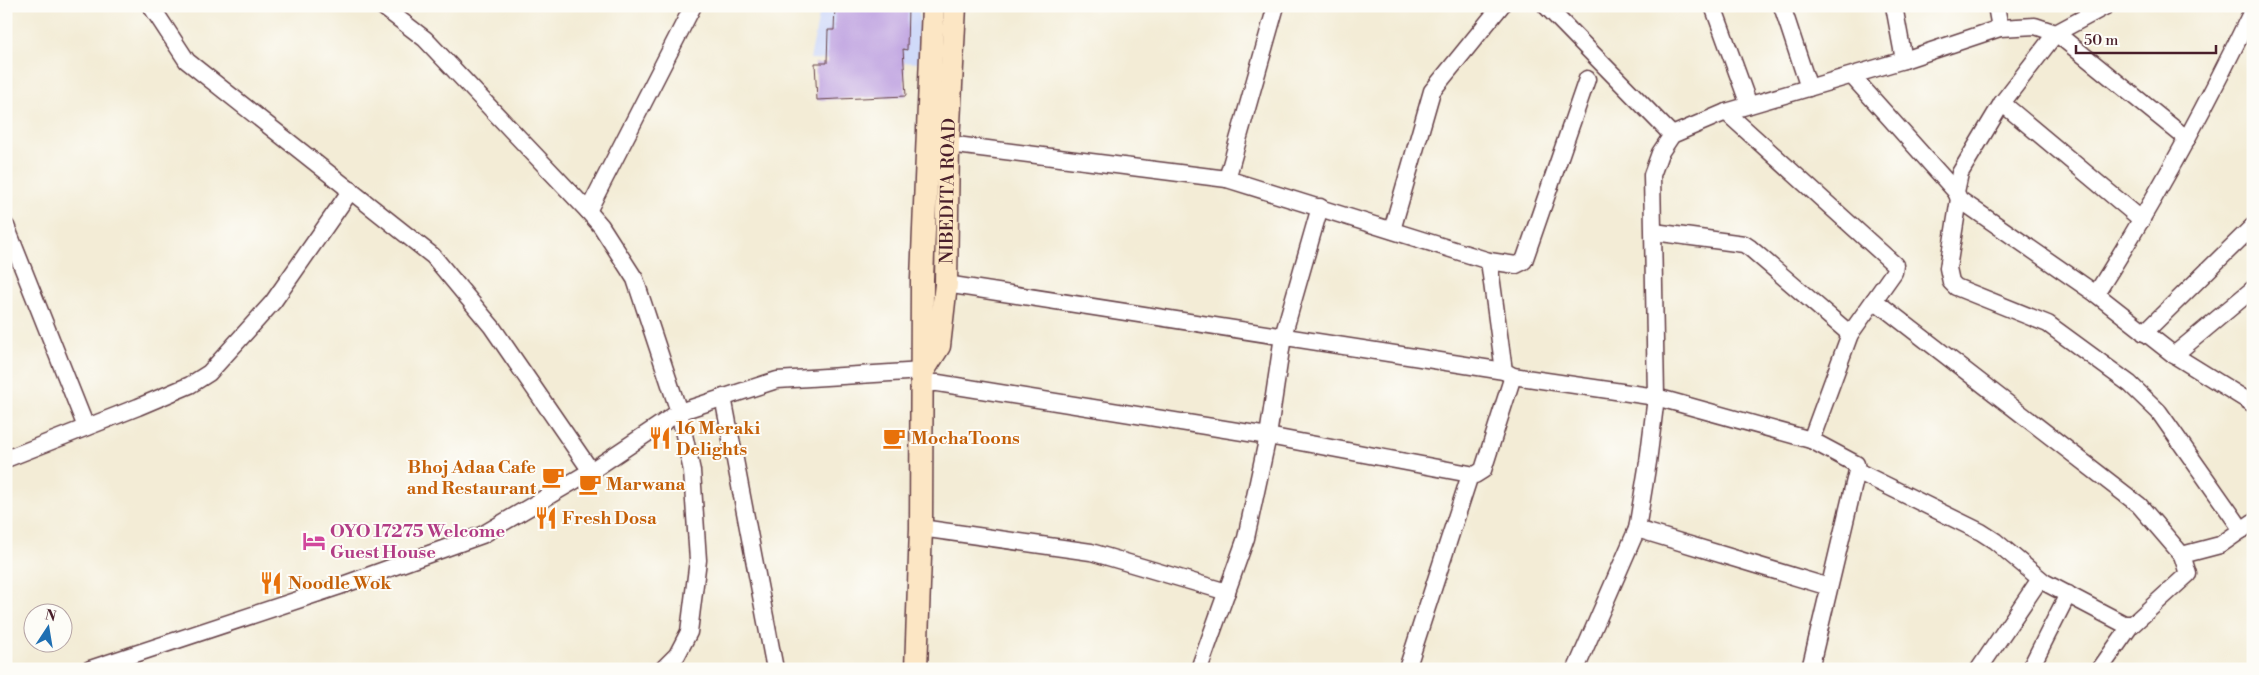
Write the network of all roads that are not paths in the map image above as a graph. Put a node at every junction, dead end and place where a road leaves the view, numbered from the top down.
1 (151, 6) edge
2 (382, 6) edge
3 (693, 6) edge
4 (933, 6) edge
5 (955, 6) edge
6 (1276, 6) edge
7 (1501, 6) edge
8 (1546, 6) edge
9 (1713, 6) edge
10 (1782, 6) edge
11 (1894, 6) edge
12 (1996, 6) edge
13 (2106, 6) edge
14 (2253, 9) edge
15 (2084, 13) edge
16 (2000, 28) junction
17 (2056, 33) junction
18 (1904, 60) junction
19 (1852, 76) junction
20 (1586, 79) dead end
21 (1809, 88) junction
22 (2002, 103) junction
23 (1749, 105) junction
24 (1726, 112) junction
25 (1672, 135) junction
26 (2187, 139) junction
27 (948, 144) junction
28 (1228, 179) junction
29 (351, 190) junction
30 (1958, 196) junction
31 (1320, 207) junction
32 (588, 211) junction
33 (2142, 220) junction
34 (6, 226) edge
35 (2253, 226) edge
36 (1392, 230) junction
37 (1654, 232) junction
38 (1489, 261) junction
39 (946, 284) junction
40 (2253, 289) edge
41 (2096, 294) junction
42 (1874, 300) junction
43 (2144, 333) junction
44 (1850, 334) junction
45 (1283, 336) junction
46 (2174, 355) junction
47 (1509, 373) junction
48 (923, 377) junction
49 (723, 397) junction
50 (1656, 397) junction
51 (2251, 400) edge
52 (679, 412) junction
53 (86, 427) junction
54 (1268, 436) junction
55 (1810, 440) junction
56 (6, 459) edge
57 (591, 471) junction
58 (1857, 471) junction
59 (1470, 475) junction
60 (2248, 526) edge
61 (921, 528) junction
62 (1637, 530) junction
63 (2182, 554) junction
64 (2040, 580) junction
65 (1829, 587) junction
66 (1228, 592) junction
67 (2068, 594) junction
68 (2131, 625) junction
69 (90, 669) edge
70 (663, 669) edge
71 (775, 669) edge
72 (916, 669) edge
73 (1199, 669) edge
74 (1407, 669) edge
75 (1576, 669) edge
76 (1810, 669) edge
77 (1979, 669) edge
78 (2030, 669) edge
79 (2100, 669) edge

1 - 29 street
2 - 32 street
3 - 32 street
4 - 48 street, NIBEDITA ROAD
5 - 27 street, NIBEDITA ROAD
6 - 28 street
7 - 36 street
8 - 25 street
9 - 23 street
10 - 21 street
11 - 18 street
12 - 16 street
13 - 15 street
14 - 26 street
15 - 17 street
16 - 17 street
16 - 18 street
17 - 22 street
17 - 26 street
18 - 19 street
19 - 21 street
19 - 30 street
20 - 38 street
21 - 23 street
22 - 30 street
22 - 33 street
23 - 24 street
24 - 25 street
24 - 42 street
25 - 37 street
26 - 33 street
27 - 28 street
27 - 39 street, NIBEDITA ROAD
28 - 31 street
29 - 53 street
29 - 57 street
30 - 41 street
30 - 60 street
31 - 36 street
31 - 45 street
32 - 52 street
33 - 41 street
34 - 53 street
35 - 43 street
36 - 38 street
37 - 44 street
37 - 50 street
38 - 47 street
39 - 45 street
39 - 48 street, NIBEDITA ROAD
40 - 46 street
41 - 43 street
42 - 44 street
42 - 63 street
43 - 46 street
44 - 55 street
45 - 47 street
45 - 54 street
46 - 51 street
47 - 50 street
47 - 59 street
48 - 49 street
48 - 54 street
48 - 61 street, NIBEDITA ROAD
49 - 52 street
49 - 71 street
50 - 55 street
50 - 62 street
52 - 57 street
52 - 70 street
53 - 56 street
54 - 59 street
54 - 66 street
55 - 58 street
57 - 69 street
58 - 64 street
58 - 65 street
59 - 74 street
60 - 63 street
61 - 66 street
61 - 72 street, NIBEDITA ROAD
62 - 65 street
62 - 75 street
63 - 68 street
64 - 67 street
64 - 77 street
65 - 76 street
66 - 73 street
67 - 68 street
67 - 78 street
68 - 79 street

